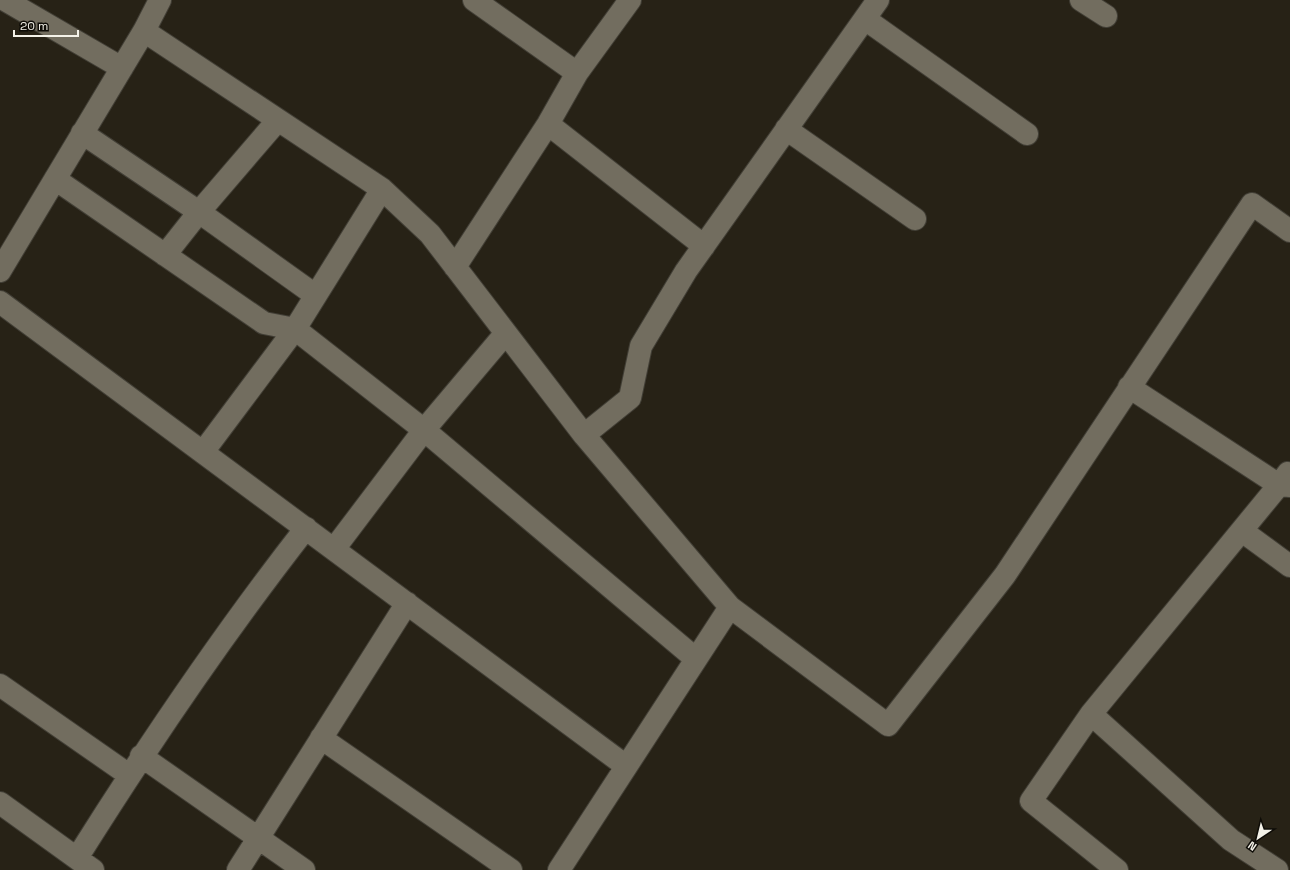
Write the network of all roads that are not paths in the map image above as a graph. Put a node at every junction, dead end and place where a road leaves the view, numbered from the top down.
1 (160, 0) edge
2 (474, 0) edge
3 (630, 0) edge
4 (878, 0) edge
5 (1081, 0) edge
6 (19, 3) edge
7 (1106, 16) dead end
8 (865, 18) junction
9 (144, 31) junction
10 (122, 68) junction
11 (577, 72) junction
12 (278, 120) junction
13 (548, 124) junction
14 (786, 129) junction
15 (82, 133) junction
16 (1027, 134) dead end
17 (55, 179) junction
18 (382, 188) junction
19 (199, 212) junction
20 (915, 219) dead end
21 (1290, 231) edge
22 (704, 246) junction
23 (165, 255) junction
24 (455, 267) junction
25 (0, 270) edge
26 (315, 295) junction
27 (0, 302) edge
28 (294, 329) junction
29 (505, 334) junction
30 (1129, 388) junction
31 (424, 430) junction
32 (584, 435) junction
33 (203, 452) junction
34 (1286, 480) edge
35 (306, 528) junction
36 (1242, 531) junction
37 (334, 549) junction
38 (1290, 566) edge
39 (407, 603) junction
40 (730, 607) junction
41 (696, 659) junction
42 (0, 686) edge
43 (1091, 714) junction
44 (321, 738) junction
45 (141, 756) junction
46 (626, 766) junction
47 (129, 775) junction
48 (0, 803) edge
49 (259, 837) junction
50 (85, 864) edge
51 (238, 870) edge
52 (304, 870) edge
53 (511, 870) edge
54 (559, 870) edge
55 (1117, 870) edge
56 (1277, 870) edge

1 - 9 street
2 - 11 street
3 - 11 street
4 - 8 street
5 - 7 street
6 - 10 street
8 - 14 street
8 - 16 street
9 - 10 street
9 - 12 street
10 - 15 street
11 - 13 street
12 - 18 street
12 - 19 street
13 - 22 street
13 - 24 street
14 - 20 street
14 - 22 street
15 - 17 street
15 - 19 street
17 - 23 street
17 - 25 street
18 - 24 street
18 - 26 street
19 - 23 street
19 - 26 street
21 - 30 street
22 - 32 street
23 - 28 street
24 - 29 street
26 - 28 street
27 - 33 street
28 - 31 street
28 - 33 street
29 - 31 street
29 - 32 street
30 - 34 street
30 - 40 street
31 - 37 street
31 - 41 street
32 - 40 street
33 - 35 street
34 - 36 street
35 - 37 street
35 - 45 street
36 - 38 street
36 - 43 street
37 - 39 street
39 - 44 street
39 - 46 street
40 - 41 street
41 - 46 street
42 - 47 street
43 - 55 street
43 - 56 street
44 - 49 street
44 - 53 street
45 - 47 street
45 - 49 street
46 - 54 street
47 - 50 street
48 - 50 street
49 - 51 street
49 - 52 street

